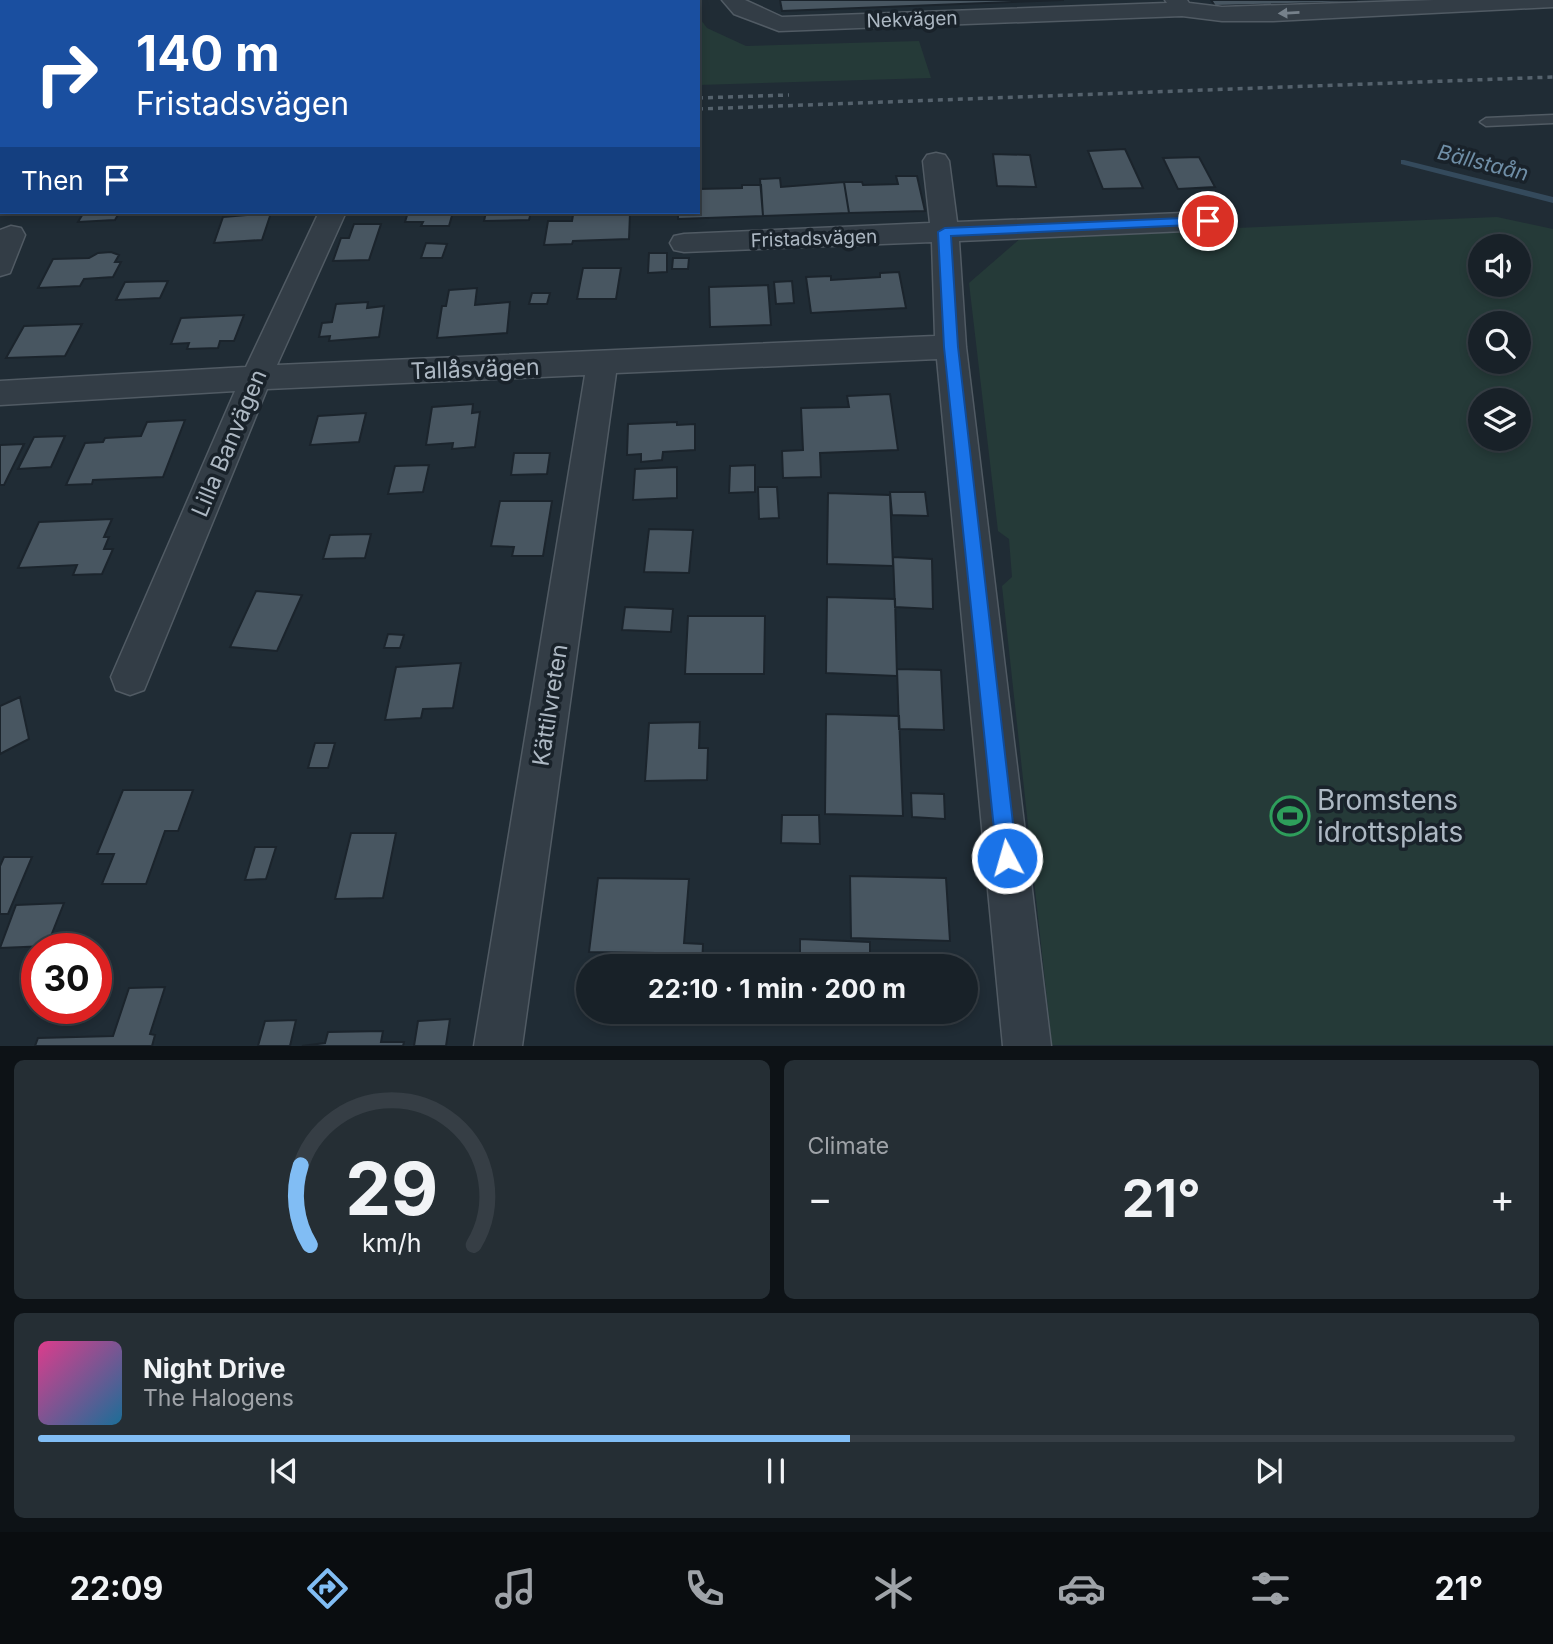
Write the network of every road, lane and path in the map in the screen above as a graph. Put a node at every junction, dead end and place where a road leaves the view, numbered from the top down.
1 (733, 0) edge
2 (1553, 1) edge
3 (1179, 5) edge
4 (1553, 119) edge
5 (1486, 122) dead end
6 (936, 161) dead end
7 (331, 214) edge
8 (1208, 221) dead end
9 (945, 232) junction
10 (11, 235) dead end
11 (684, 243) dead end
12 (0, 266) edge
13 (951, 347) junction
14 (602, 364) junction
15 (256, 378) junction
16 (0, 393) edge
17 (130, 677) dead end
18 (498, 1045) edge
19 (1027, 1045) edge

1 - 3 street, Nekvägen
2 -> 3 street, Nekvägen
4 - 5 lane
6 - 9 street
7 - 15 street, Lilla Banvägen
8 - 9 street, Fristadsvägen
9 - 11 street, Fristadsvägen
9 - 13 street
10 - 12 street
13 - 14 street, Tallåsvägen
13 - 19 street
14 - 15 street, Tallåsvägen
14 - 18 street, Kättilvreten
15 - 16 street, Tallåsvägen
15 - 17 street, Lilla Banvägen

